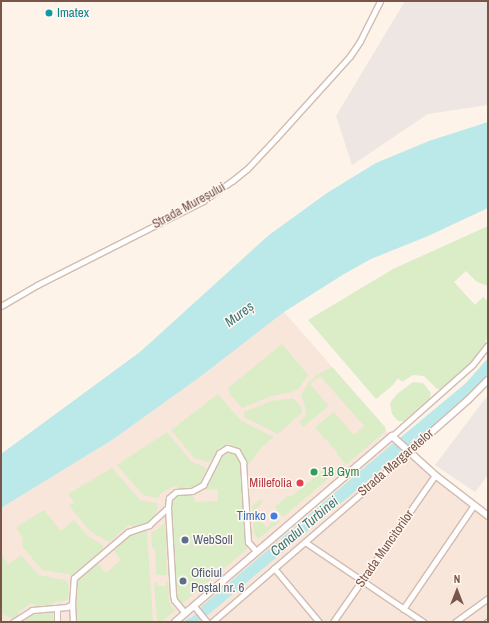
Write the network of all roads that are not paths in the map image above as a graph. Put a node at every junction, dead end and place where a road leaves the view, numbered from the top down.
1 (380, 1) edge
2 (1, 306) edge
3 (488, 345) edge
4 (488, 380) edge
5 (393, 438) junction
6 (407, 450) junction
7 (435, 475) junction
8 (474, 505) junction
9 (168, 507) junction
10 (488, 516) edge
11 (306, 542) junction
12 (257, 552) junction
13 (274, 568) junction
14 (363, 581) junction
15 (488, 598) edge
16 (72, 604) junction
17 (56, 608) junction
18 (195, 608) junction
19 (403, 609) junction
20 (185, 614) junction
21 (206, 621) edge
22 (14, 622) edge
23 (57, 622) edge
24 (73, 622) edge
25 (175, 622) edge
26 (212, 622) edge
27 (319, 622) edge
28 (333, 622) edge
29 (423, 622) edge
30 (455, 622) edge

1 - 2 street, Strada Mureșului
3 - 5 street
4 - 6 street, Strada Margaretelor
5 - 6 street
5 - 12 street
6 - 7 street
6 - 11 street, Strada Margaretelor
7 - 8 street
7 - 14 street, Strada Muncitorilor
8 - 10 street
8 - 19 street
9 - 12 street
9 - 16 street
9 - 20 street
11 - 13 street, Strada Margaretelor
11 - 14 street
12 - 18 street
13 - 26 street, Strada Margaretelor
13 - 27 street
14 - 19 street
14 - 28 street, Strada Muncitorilor
15 - 30 street
16 - 17 street
16 - 24 street
17 - 22 street
17 - 23 street
18 - 20 street
18 - 21 street
19 - 29 street
20 - 25 street

